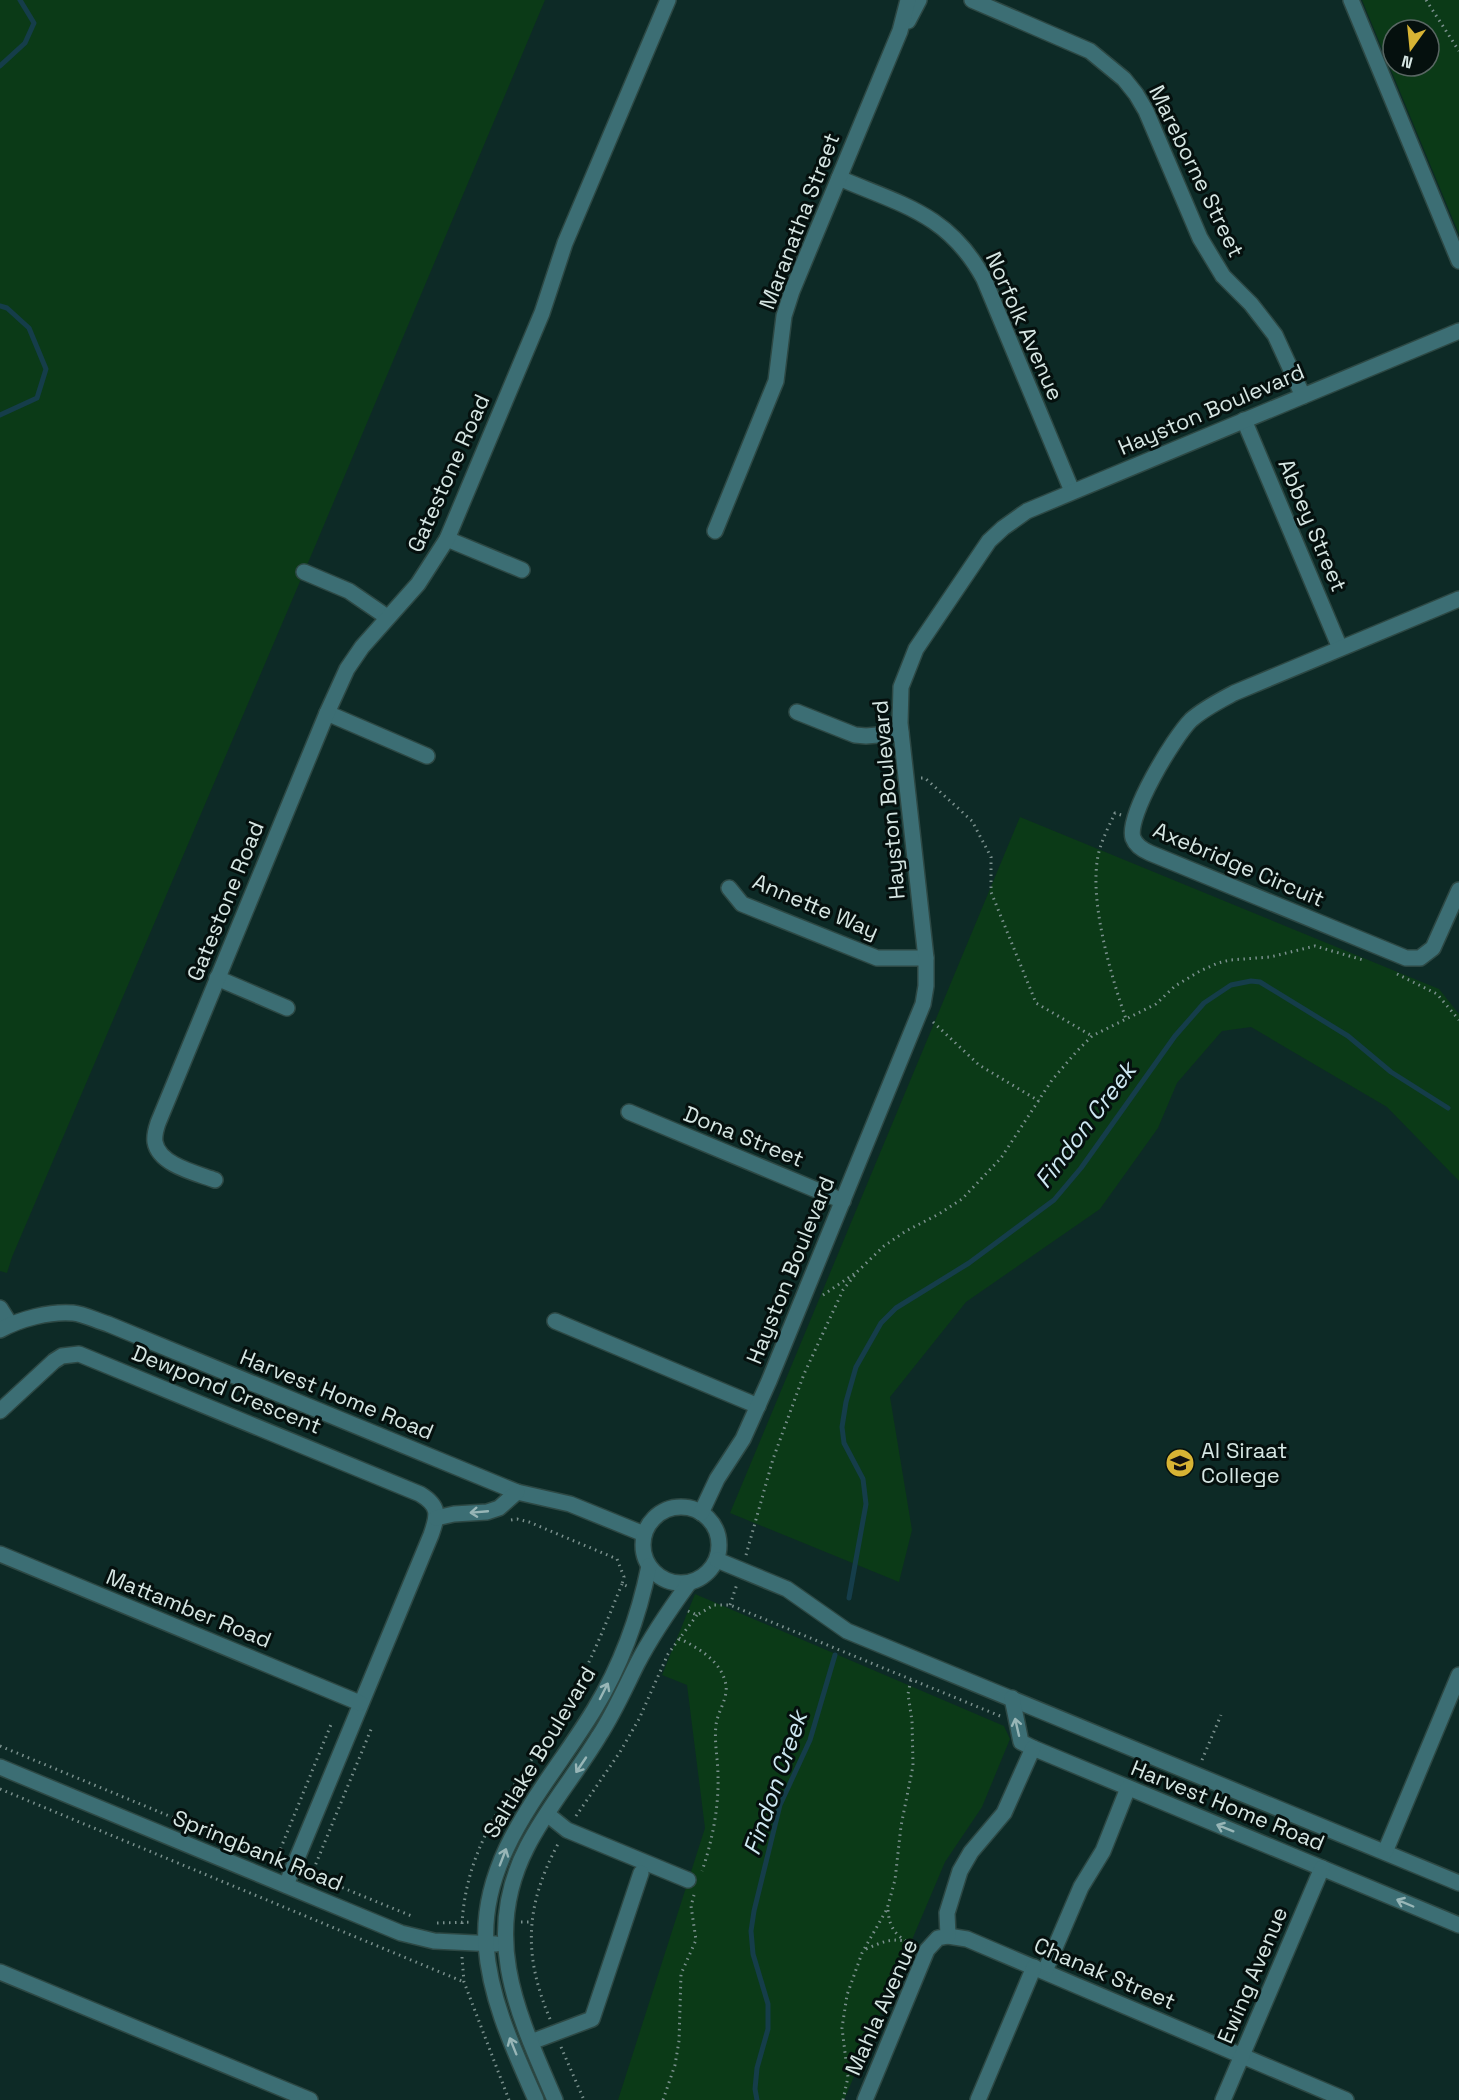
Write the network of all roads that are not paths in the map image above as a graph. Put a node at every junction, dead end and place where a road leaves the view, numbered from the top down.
1 (668, 0) edge
2 (908, 0) edge
3 (920, 0) edge
4 (972, 0) edge
5 (1351, 0) edge
6 (900, 31) junction
7 (839, 178) junction
8 (1459, 261) edge
9 (1459, 331) edge
10 (1303, 396) junction
11 (1244, 420) junction
12 (1072, 491) junction
13 (715, 531) dead end
14 (447, 538) junction
15 (522, 570) dead end
16 (304, 572) dead end
17 (1459, 599) edge
18 (387, 617) junction
19 (1340, 648) junction
20 (797, 712) dead end
21 (327, 713) junction
22 (901, 733) junction
23 (427, 756) dead end
24 (729, 888) dead end
25 (1459, 890) edge
26 (926, 958) junction
27 (217, 978) junction
28 (287, 1008) dead end
29 (628, 1112) dead end
30 (215, 1180) dead end
31 (843, 1201) junction
32 (0, 1308) edge
33 (555, 1321) dead end
34 (5, 1327) edge
35 (758, 1406) junction
36 (0, 1411) edge
37 (516, 1492) junction
38 (701, 1513) junction
39 (436, 1518) junction
40 (644, 1534) junction
41 (0, 1554) edge
42 (717, 1560) junction
43 (649, 1566) junction
44 (689, 1583) junction
45 (1459, 1675) edge
46 (1012, 1698) junction
47 (360, 1703) junction
48 (1033, 1748) junction
49 (0, 1767) edge
50 (1128, 1788) junction
51 (547, 1814) junction
52 (1385, 1852) junction
53 (1322, 1868) junction
54 (641, 1873) dead end
55 (694, 1882) road end
56 (1459, 1883) edge
57 (286, 1885) junction
58 (1459, 1925) edge
59 (948, 1936) junction
60 (486, 1944) junction
61 (505, 1945) junction
62 (1039, 1969) junction
63 (0, 1972) edge
64 (531, 2042) junction
65 (1242, 2056) junction
66 (310, 2100) edge
67 (536, 2100) edge
68 (555, 2100) edge
69 (865, 2100) edge
70 (978, 2100) edge
71 (1223, 2100) edge
72 (1346, 2100) edge

1 - 14 street, Gatestone Road
2 - 6 street, Maranatha Street
3 - 6 street, Maranatha Street
4 - 10 street, Mareborne Street
5 - 8 street
6 - 7 street, Maranatha Street
7 - 12 street, Norfolk Avenue
7 - 13 street, Maranatha Street
9 - 10 street, Hayston Boulevard
10 - 11 street, Hayston Boulevard
11 - 12 street, Hayston Boulevard
11 - 19 street, Abbey Street
12 - 22 street, Hayston Boulevard
14 - 15 street
14 - 18 street, Gatestone Road
16 - 18 street
17 - 19 street, Axebridge Circuit
18 - 21 street, Gatestone Road
19 - 25 street, Axebridge Circuit
20 - 22 street
21 - 23 street
21 - 27 street, Gatestone Road
22 - 26 street, Hayston Boulevard
24 - 26 street, Annette Way
26 - 31 street, Hayston Boulevard
27 - 28 street
27 - 30 street, Gatestone Road
29 - 31 street, Dona Street
31 - 35 street, Hayston Boulevard
32 - 34 street
33 - 35 street
34 - 37 street, Harvest Home Road
35 - 38 street, Hayston Boulevard
36 - 39 street, Dewpond Crescent
37 -> 39 street
37 - 40 street, Harvest Home Road
38 - 40 street
38 - 42 street
39 - 47 street
40 - 43 street
41 - 47 street, Mattamber Road
42 - 44 street
42 - 46 street, Harvest Home Road
43 - 44 street
60 -> 43 street, Saltlake Boulevard
44 -> 51 street, Saltlake Boulevard
45 - 52 street
48 -> 46 street
46 - 52 street, Harvest Home Road
47 - 57 street
48 - 50 street, Harvest Home Road
48 - 59 street, Mahla Avenue
49 - 57 street, Springbank Road
53 -> 50 street, Harvest Home Road
50 - 62 street
51 - 55 street
51 - 61 street, Saltlake Boulevard
52 - 56 street, Harvest Home Road
58 -> 53 street, Harvest Home Road
53 - 65 street, Ewing Avenue
54 - 64 street
57 - 60 street, Springbank Road
59 - 62 street, Chanak Street
59 - 69 street, Mahla Avenue
60 - 61 street, Springbank Road
67 -> 60 street, Saltlake Boulevard
61 - 64 street, Saltlake Boulevard
62 - 65 street, Chanak Street
62 - 70 street
63 - 66 street
64 - 68 street, Saltlake Boulevard
65 - 71 street, Ewing Avenue
65 - 72 street, Chanak Street

